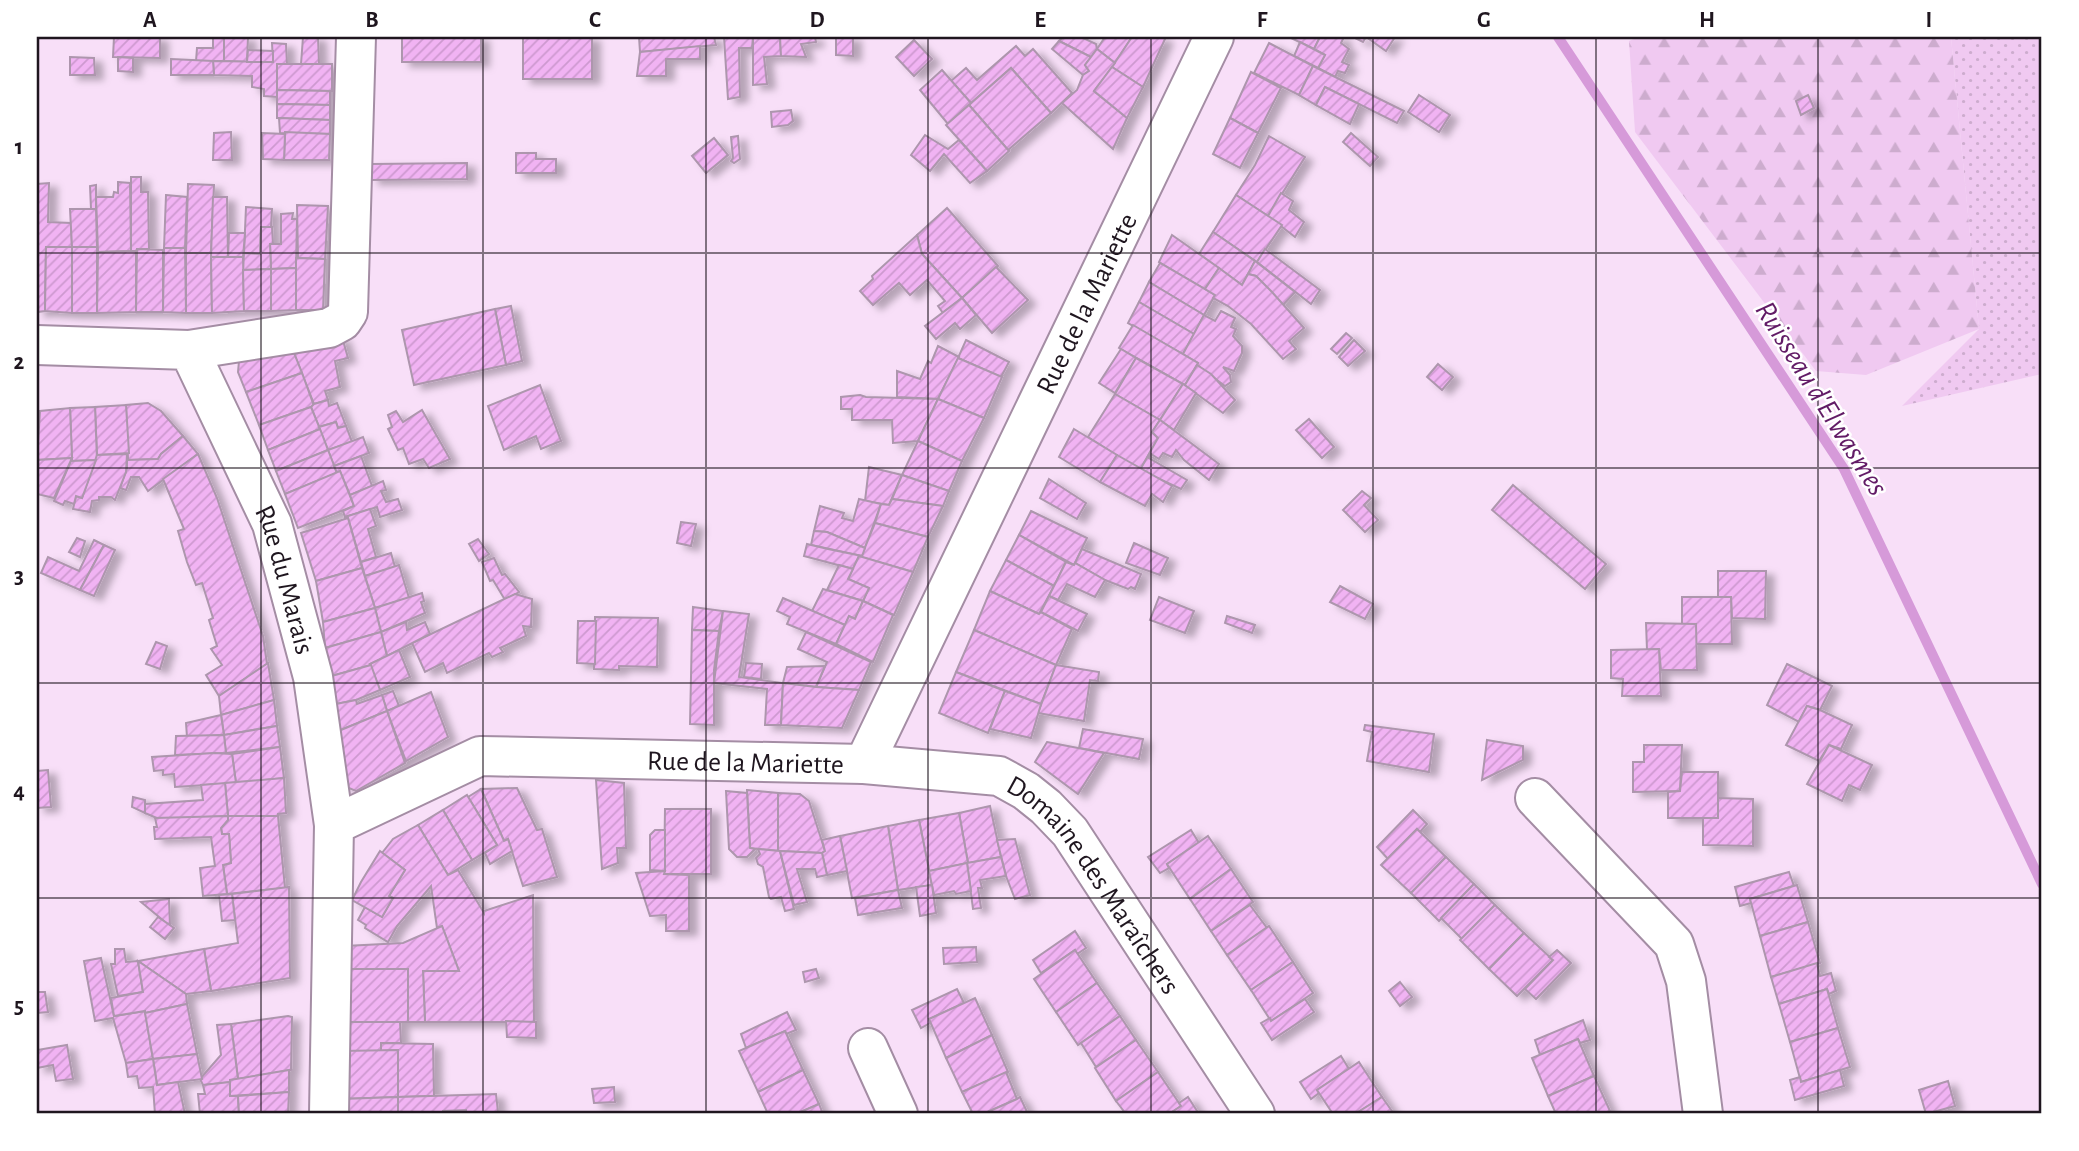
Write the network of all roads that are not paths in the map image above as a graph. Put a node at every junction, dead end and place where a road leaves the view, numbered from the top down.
1 (356, 37) edge
2 (1214, 37) edge
3 (37, 345) edge
4 (189, 350) junction
5 (864, 764) junction
6 (1535, 798) dead end
7 (334, 825) junction
8 (869, 1048) dead end
9 (329, 1114) edge
10 (898, 1114) edge
11 (1255, 1114) edge
12 (1703, 1114) edge

1 - 4 street
2 - 5 street, Rue de la Mariette
3 - 4 street
4 - 7 street, Rue du Marais
5 - 7 street, Rue de la Mariette
5 - 11 street, Domaine des Maraîchers
6 - 12 street
7 - 9 street
8 - 10 street

